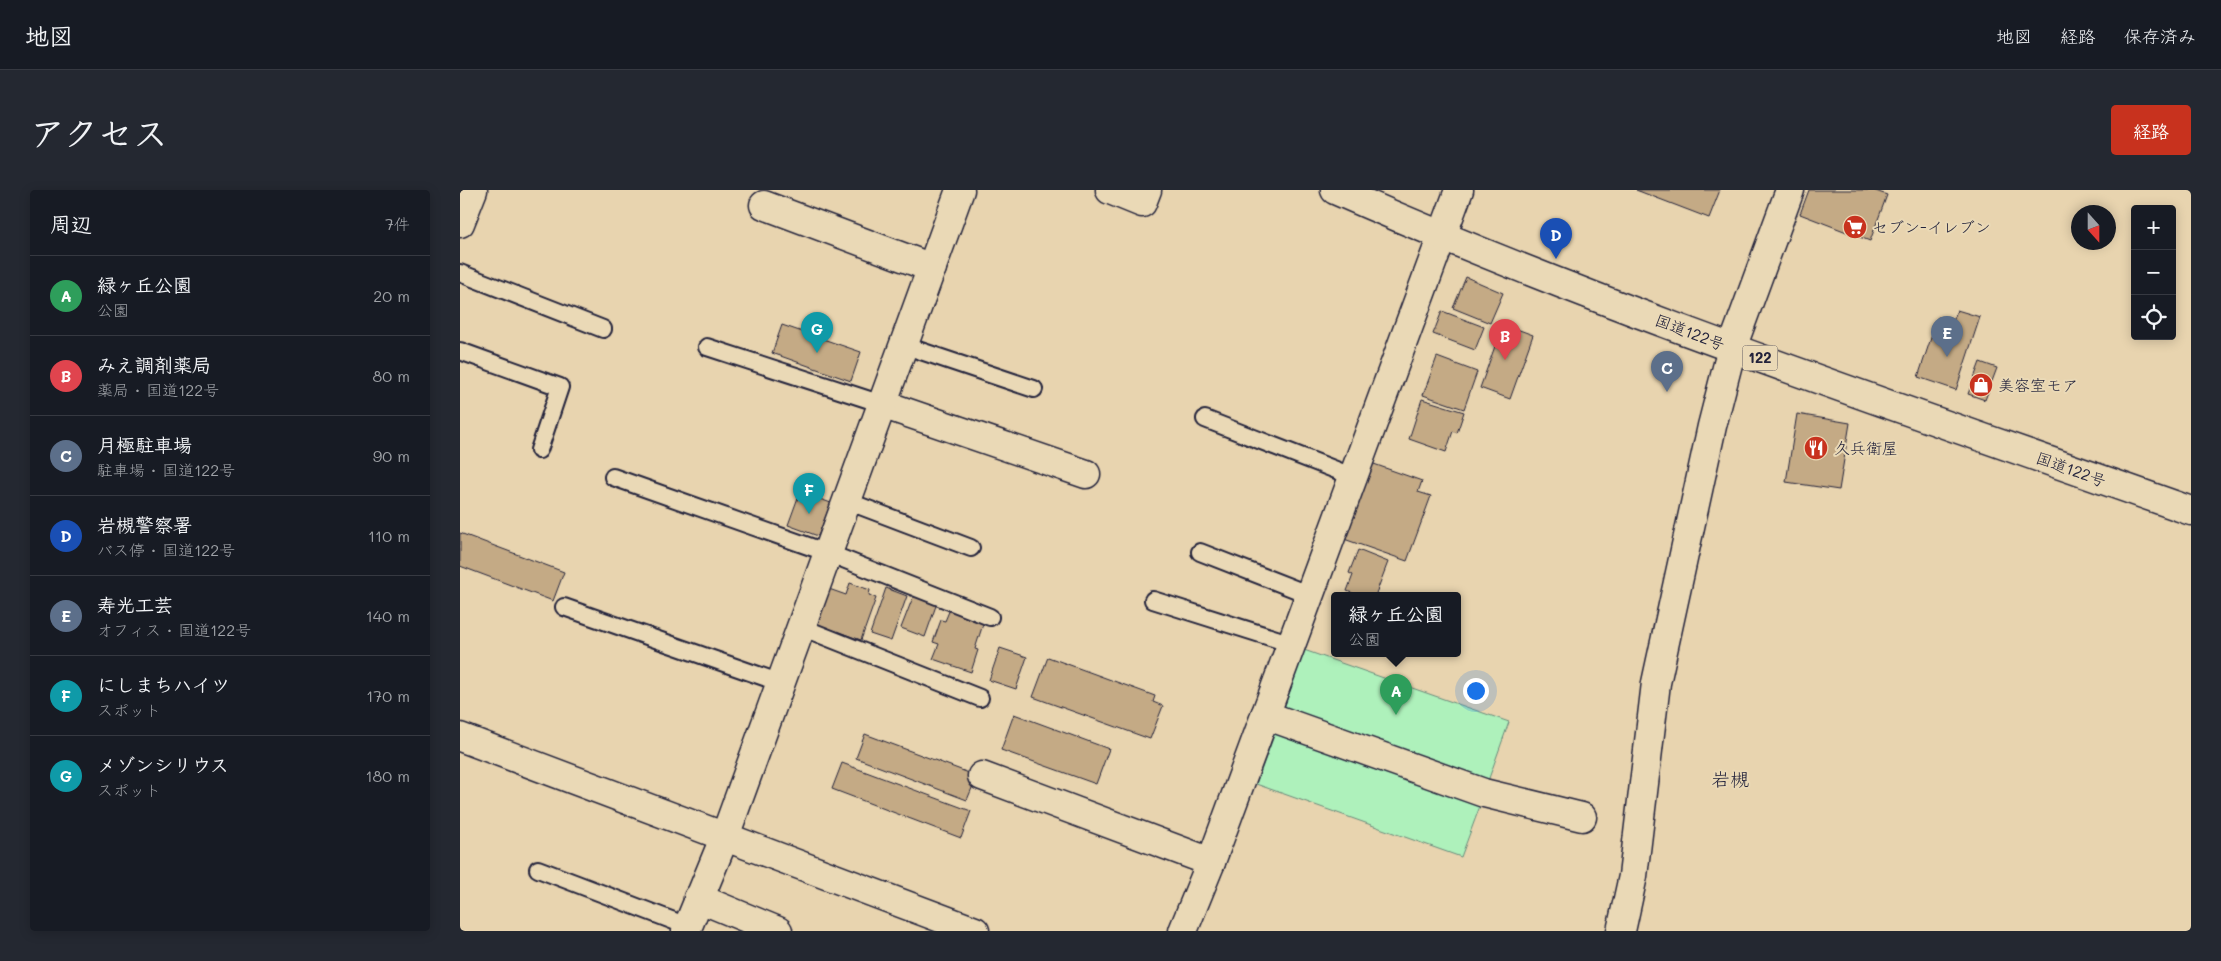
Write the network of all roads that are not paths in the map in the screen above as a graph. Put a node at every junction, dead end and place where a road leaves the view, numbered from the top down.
1 (472, 190) edge
2 (960, 190) edge
3 (1110, 190) edge
4 (1147, 190) edge
5 (1335, 190) edge
6 (1460, 190) edge
7 (1790, 190) edge
8 (764, 205) dead end
9 (460, 223) edge
10 (1442, 237) junction
11 (932, 268) junction
12 (460, 273) edge
13 (603, 329) dead end
14 (903, 345) junction
15 (707, 347) dead end
16 (1732, 348) junction
17 (460, 351) edge
18 (1034, 389) dead end
19 (882, 404) junction
20 (1205, 419) dead end
21 (539, 450) dead end
22 (1086, 474) dead end
23 (1354, 477) junction
24 (613, 478) dead end
25 (847, 501) junction
26 (2191, 511) edge
27 (971, 548) dead end
28 (1200, 552) dead end
29 (828, 553) junction
30 (1310, 594) junction
31 (1152, 600) dead end
32 (564, 606) dead end
33 (990, 617) dead end
34 (801, 627) junction
35 (1292, 644) junction
36 (780, 683) junction
37 (980, 698) dead end
38 (1265, 715) junction
39 (460, 737) edge
40 (982, 776) dead end
41 (1582, 817) dead end
42 (725, 836) junction
43 (1211, 862) junction
44 (538, 870) dead end
45 (698, 898) junction
46 (686, 929) edge
47 (778, 931) edge
48 (975, 931) edge
49 (1183, 931) edge
50 (1621, 931) edge

1 - 9 main road
2 - 11 main road
3 - 4 main road
5 - 10 main road, 国道122号 / 122
6 - 10 main road
7 - 16 main road
8 - 11 main road
10 - 16 main road, 国道122号 / 122
10 - 23 main road
11 - 14 main road
12 - 13 lane
14 - 18 lane
14 - 19 main road
15 - 19 lane
16 - 26 main road, 国道122号 / 122
16 - 50 main road
17 - 21 lane
19 - 22 main road
19 - 25 main road
20 - 23 lane
23 - 30 main road
24 - 29 lane
25 - 27 lane
25 - 29 main road
28 - 30 lane
29 - 33 lane
29 - 34 main road
30 - 35 main road
31 - 35 lane
32 - 36 lane
34 - 36 main road
34 - 37 lane
35 - 38 main road
36 - 42 main road
38 - 41 main road
38 - 43 main road
39 - 42 main road
40 - 43 main road
42 - 45 main road
42 - 48 main road
43 - 49 main road
44 - 46 lane
45 - 46 main road
45 - 47 main road

